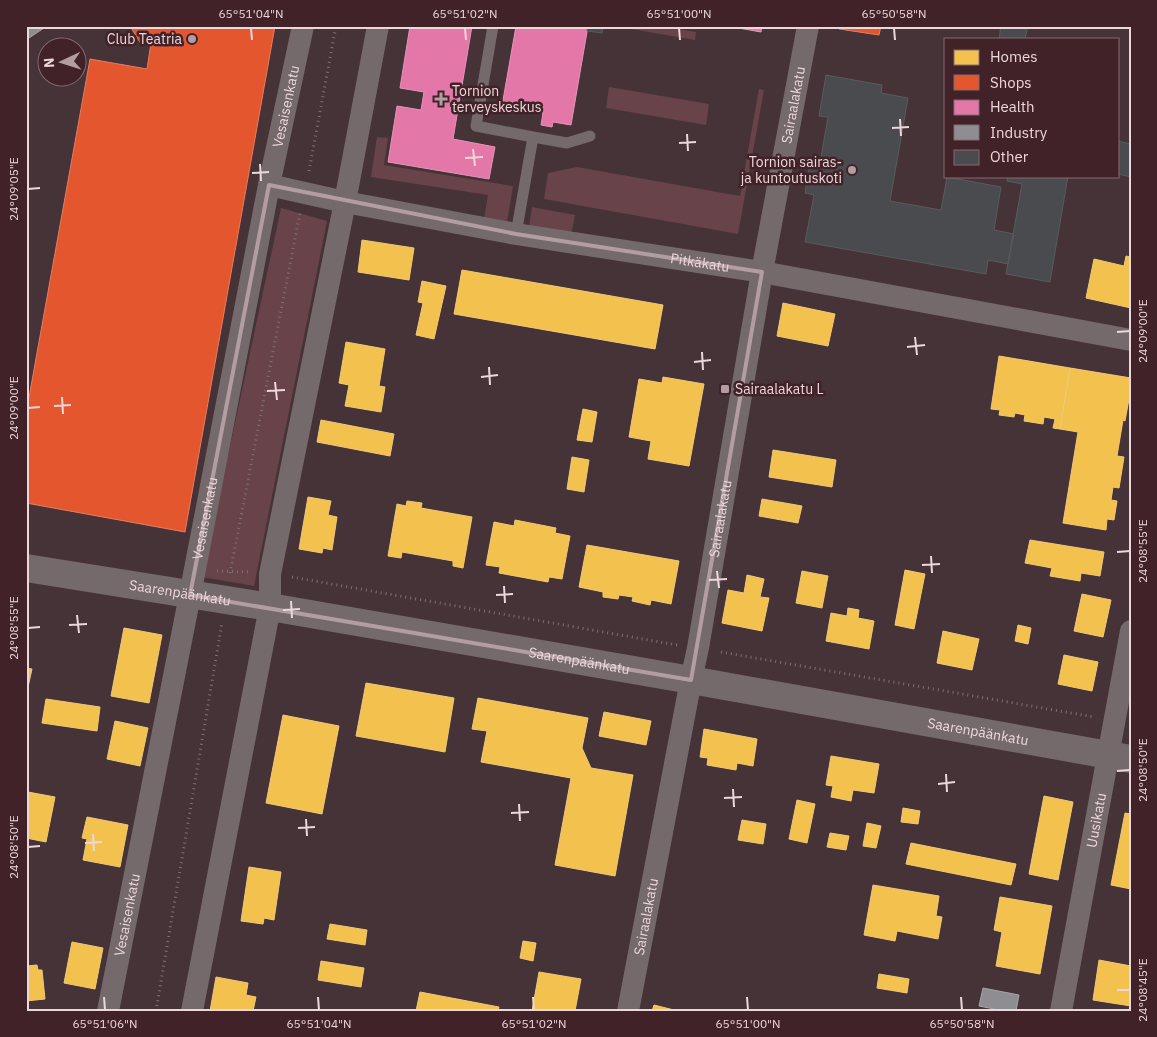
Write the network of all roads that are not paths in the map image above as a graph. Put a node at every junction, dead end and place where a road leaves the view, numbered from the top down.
1 (303, 26) edge
2 (378, 26) edge
3 (493, 26) edge
4 (808, 26) edge
5 (590, 136) dead end
6 (533, 137) junction
7 (269, 185) junction
8 (345, 202) junction
9 (516, 234) junction
10 (762, 272) junction
11 (1131, 340) edge
12 (26, 568) edge
13 (193, 583) junction
14 (270, 608) junction
15 (1131, 631) edge
16 (691, 680) junction
17 (1119, 757) edge
18 (108, 1011) edge
19 (192, 1011) edge
20 (628, 1011) edge
21 (1060, 1011) edge

1 - 7 street, Vesaisenkatu
2 - 8 street
3 - 6 lane
4 - 10 street, Sairaalakatu
5 - 6 lane
6 - 9 lane
7 - 8 street, Pitkäkatu
7 - 13 street, Vesaisenkatu
8 - 9 street, Pitkäkatu
8 - 14 street
9 - 10 street, Pitkäkatu
10 - 11 street, Pitkäkatu
10 - 16 street, Sairaalakatu
12 - 13 street, Saarenpäänkatu
13 - 14 street, Saarenpäänkatu
13 - 18 street, Vesaisenkatu
14 - 16 street, Saarenpäänkatu
14 - 19 street
15 - 17 street, Uusikatu
16 - 17 street, Saarenpäänkatu
16 - 20 street, Sairaalakatu
17 - 21 street, Uusikatu

